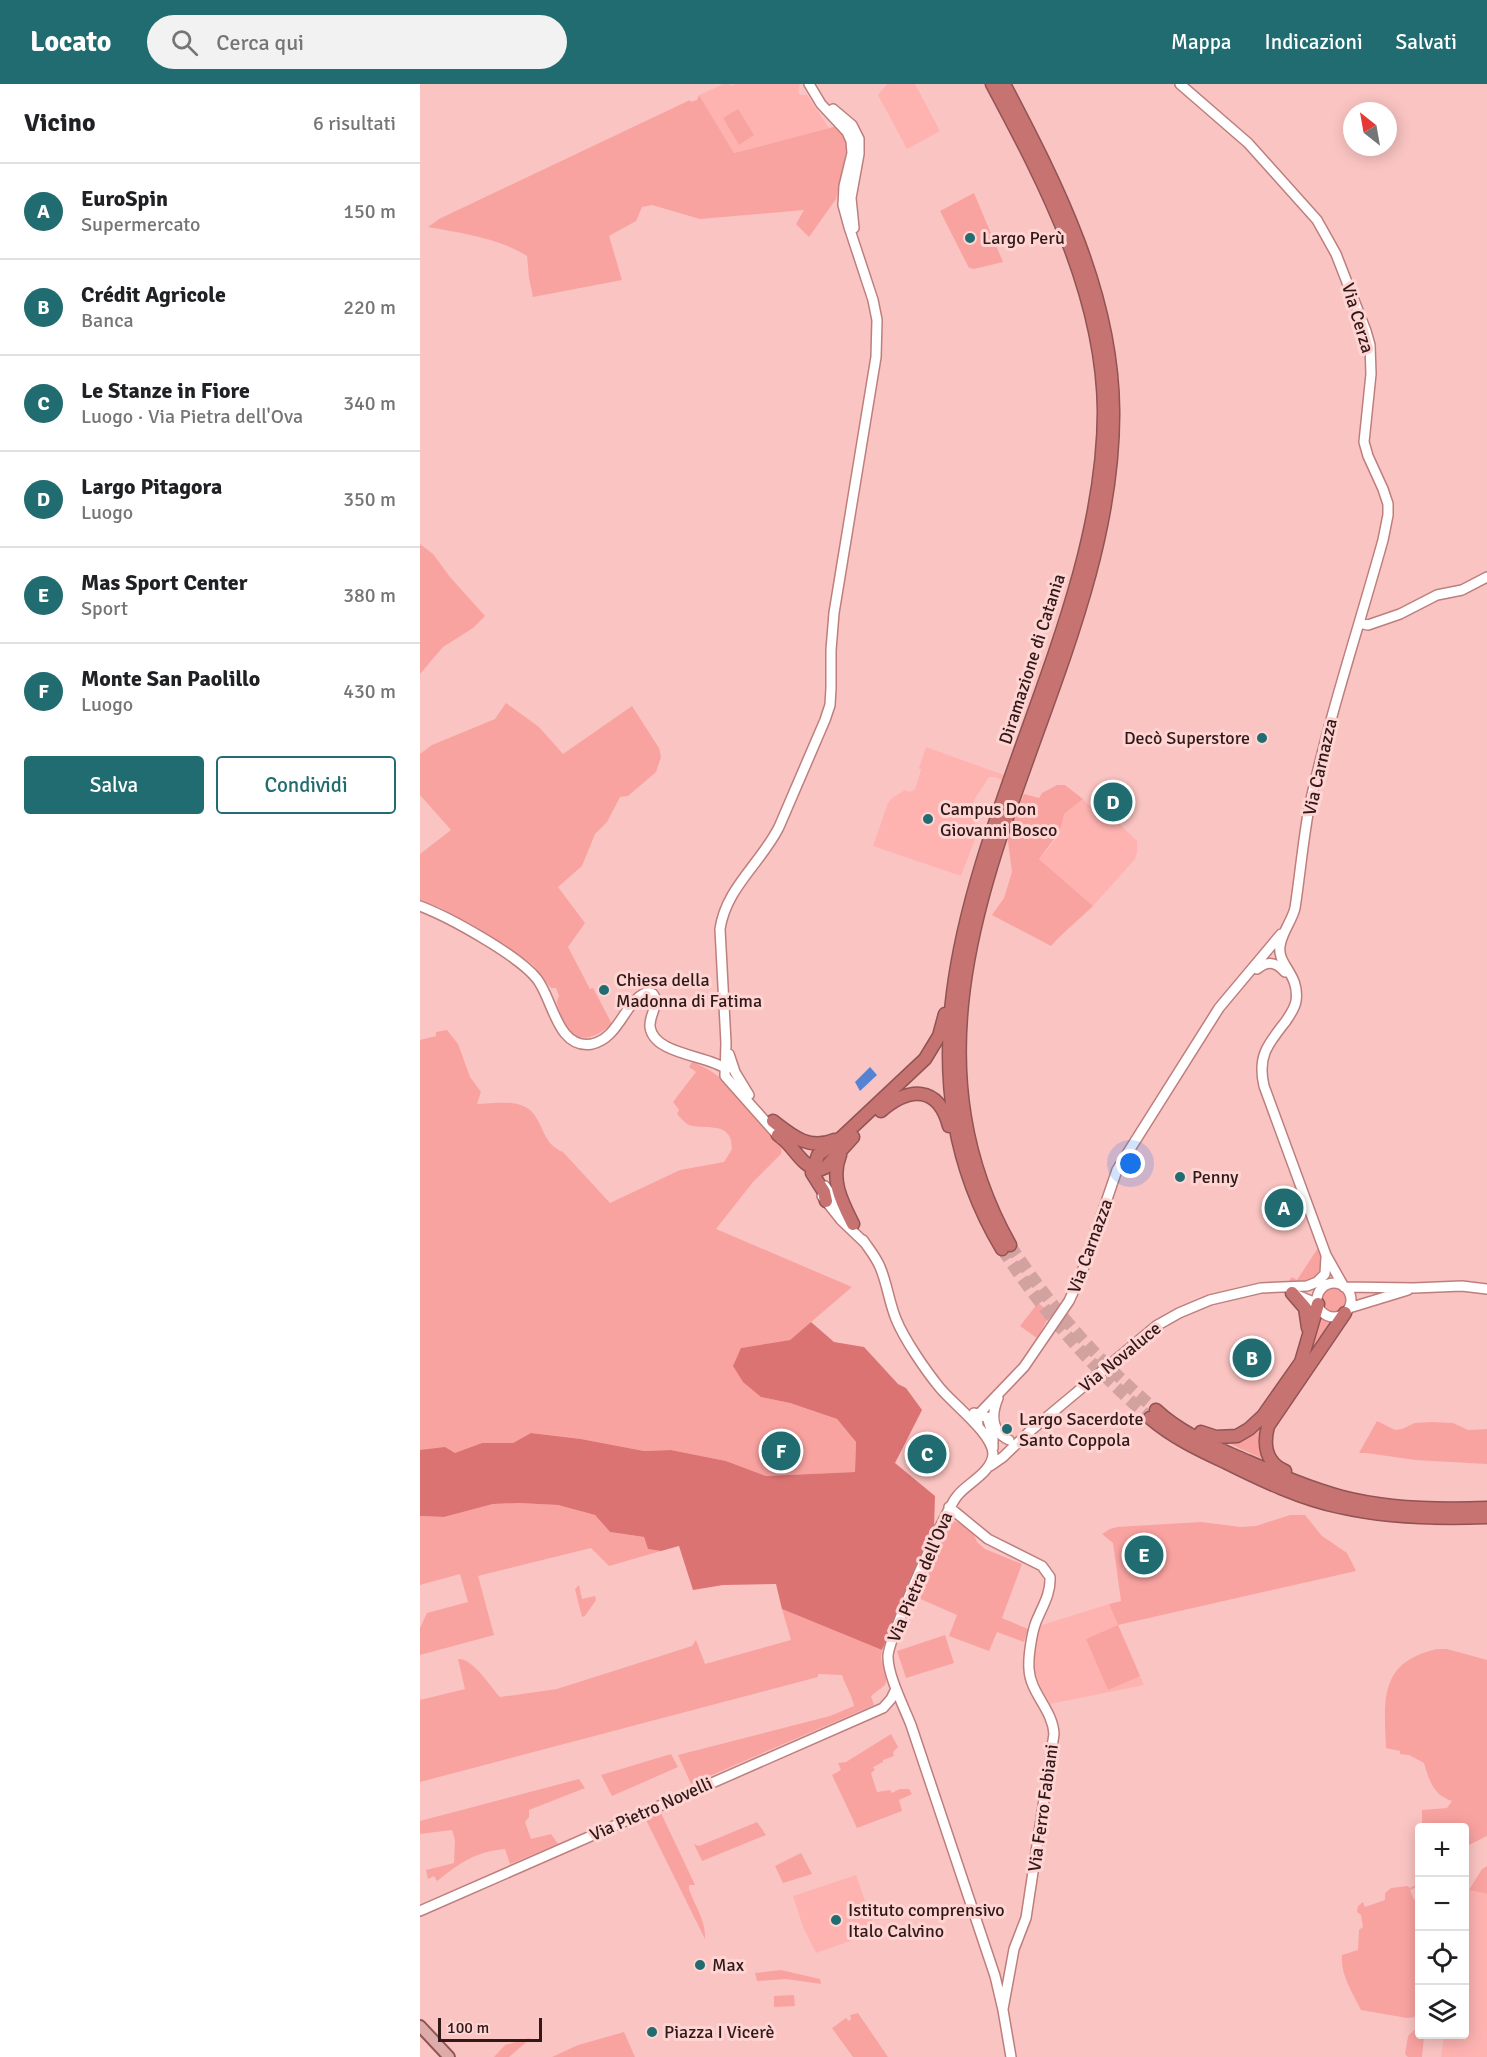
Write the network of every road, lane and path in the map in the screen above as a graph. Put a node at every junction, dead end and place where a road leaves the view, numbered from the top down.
1 (992, 84) edge
2 (1004, 84) edge
3 (1180, 84) edge
4 (811, 88) edge
5 (1487, 577) edge
6 (1359, 623) junction
7 (978, 876) junction
8 (420, 906) edge
9 (1293, 914) junction
10 (1245, 978) junction
11 (1296, 992) junction
12 (729, 1073) junction
13 (773, 1121) junction
14 (850, 1130) junction
15 (778, 1136) junction
16 (844, 1146) junction
17 (812, 1168) junction
18 (826, 1201) junction
19 (853, 1224) junction
20 (989, 1227) junction
21 (865, 1243) junction
22 (1326, 1255) junction
23 (1273, 1287) junction
24 (1344, 1287) junction
25 (1414, 1288) junction
26 (1487, 1288) edge
27 (1292, 1293) junction
28 (1318, 1304) junction
29 (1347, 1311) junction
30 (1308, 1336) junction
31 (1000, 1393) junction
32 (958, 1408) junction
33 (979, 1413) junction
34 (980, 1428) junction
35 (1029, 1432) junction
36 (993, 1436) junction
37 (1009, 1440) junction
38 (992, 1450) junction
39 (988, 1467) junction
40 (1317, 1495) junction
41 (949, 1507) junction
42 (1428, 1508) junction
43 (1487, 1508) edge
44 (1487, 1517) edge
45 (896, 1689) junction
46 (883, 1708) junction
47 (906, 1714) junction
48 (420, 1911) edge
49 (1005, 1991) junction
50 (420, 2026) edge
51 (449, 2057) edge
52 (1011, 2057) edge

1 - 7 highway, Diramazione di Catania
2 - 20 highway, Diramazione di Catania
3 - 6 main road, Via Cerza
4 - 12 main road
5 - 6 main road
6 - 9 main road, Via Carnazza
7 - 14 highway
7 - 20 highway, Diramazione di Catania
8 - 12 main road
9 - 10 main road, Via Carnazza
9 - 11 main road
10 - 11 main road
10 - 31 main road, Via Carnazza
11 - 22 main road
12 - 13 main road
12 - 15 main road
13 - 14 highway
13 - 17 main road
14 - 17 highway
15 - 17 highway
15 - 18 main road
16 - 17 highway
16 - 19 highway
16 - 20 highway
17 - 18 highway
17 - 19 main road
18 - 21 main road
19 - 21 main road
21 - 32 main road
22 - 23 main road, Via Novaluce
22 - 24 main road
23 - 27 main road
23 - 35 main road, Via Novaluce
24 - 25 main road
24 - 28 main road
24 - 29 main road
25 - 26 main road
25 - 29 main road
27 - 28 main road
27 - 30 highway
28 - 29 main road
28 - 30 highway
29 - 42 highway
30 - 40 highway
31 - 33 main road, Via Carnazza
31 - 37 main road
32 - 33 main road
32 - 34 main road
33 - 34 main road
33 - 36 main road
34 - 36 main road
34 - 38 main road
35 - 37 main road
35 - 39 main road, Via Novaluce
36 - 37 main road
36 - 38 main road
38 - 39 main road
39 - 41 main road, Via Pietra dell'Ova
40 - 42 highway
40 - 44 highway
41 - 45 main road, Via Pietra dell'Ova
41 - 49 main road, Via Ferro Fabiani
42 - 43 highway
45 - 46 main road
45 - 47 main road, Via Pietra dell'Ova
46 - 47 main road
46 - 48 main road, Via Pietro Novelli
47 - 49 main road, Via Pietra dell'Ova
49 - 52 main road, Via Pietra dell'Ova
50 - 51 main road

